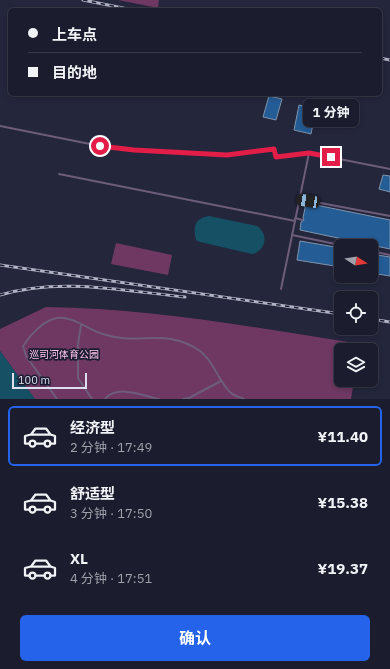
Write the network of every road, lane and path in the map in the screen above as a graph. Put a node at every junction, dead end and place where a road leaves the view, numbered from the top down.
1 (0, 126) edge
2 (309, 153) junction
3 (390, 169) edge
4 (59, 174) dead end
5 (299, 199) junction
6 (390, 216) edge
7 (295, 220) junction
8 (302, 220) dead end
9 (292, 235) junction
10 (334, 244) edge
11 (378, 252) edge
12 (390, 255) edge
13 (281, 289) dead end
14 (81, 325) junction
15 (221, 381) junction
16 (57, 399) edge
17 (92, 399) edge
18 (105, 399) edge
19 (159, 399) edge
20 (183, 399) edge
21 (244, 399) edge

1 - 2 lane
2 - 3 lane
2 - 5 lane
4 - 7 lane
5 - 6 lane
5 - 7 lane
7 - 8 lane
7 - 9 lane
9 - 10 lane
9 - 13 lane
11 - 12 lane
14 - 15 lane
14 - 16 lane
14 - 17 lane
15 - 20 lane
15 - 21 lane
18 - 19 lane

